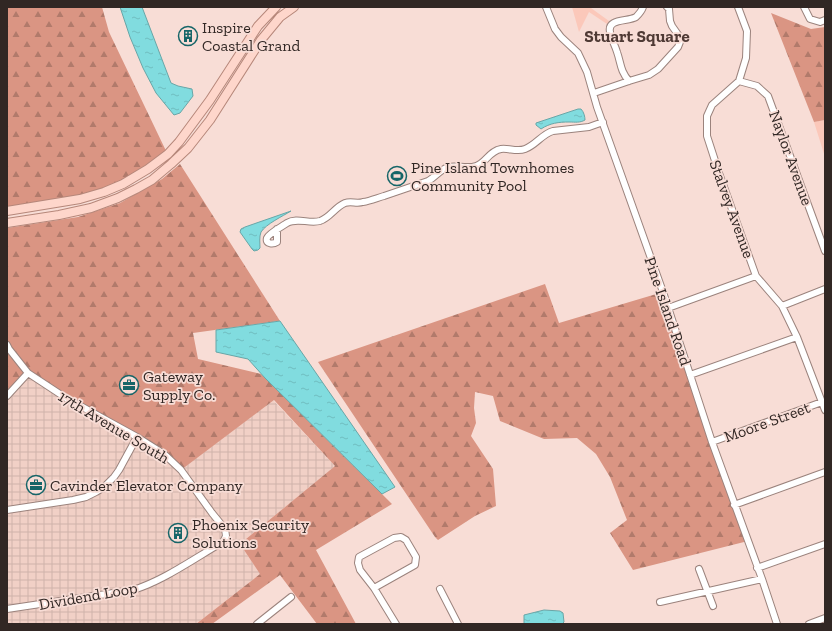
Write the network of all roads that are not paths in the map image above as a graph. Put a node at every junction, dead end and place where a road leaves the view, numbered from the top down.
1 (276, 7) edge
2 (292, 7) edge
3 (546, 7) edge
4 (644, 7) edge
5 (667, 7) edge
6 (738, 7) edge
7 (804, 7) edge
8 (825, 20) edge
9 (629, 81) junction
10 (739, 81) junction
11 (594, 93) junction
12 (603, 122) junction
13 (7, 211) edge
14 (7, 222) edge
15 (277, 229) dead end
16 (825, 251) edge
17 (756, 276) junction
18 (825, 289) edge
19 (782, 306) junction
20 (668, 308) junction
21 (797, 337) junction
22 (7, 345) edge
23 (28, 373) junction
24 (690, 375) junction
25 (7, 396) edge
26 (822, 402) junction
27 (825, 410) edge
28 (137, 437) junction
29 (712, 442) junction
30 (825, 472) edge
31 (734, 504) junction
32 (7, 510) edge
33 (226, 536) joint
34 (825, 544) edge
35 (757, 568) junction
36 (699, 569) dead end
37 (762, 579) junction
38 (374, 588) junction
39 (440, 589) dead end
40 (707, 592) junction
41 (291, 597) dead end
42 (660, 602) dead end
43 (713, 606) dead end
44 (7, 609) edge
45 (825, 618) edge
46 (257, 624) edge
47 (396, 624) edge
48 (458, 624) edge
49 (777, 624) edge
50 (809, 624) edge

1 - 13 main road
2 - 14 main road
3 - 11 street, Pine Island Road
4 - 9 street
5 - 9 street
6 - 10 street
7 - 8 street
9 - 11 street
10 - 16 street, Naylor Avenue
10 - 17 street, Stalvey Avenue
11 - 12 street, Pine Island Road
12 - 15 street
12 - 20 street, Pine Island Road
17 - 19 street, Stalvey Avenue
17 - 20 street
18 - 19 street
19 - 21 street, Stalvey Avenue
20 - 24 street, Pine Island Road
21 - 24 street
21 - 26 street, Stalvey Avenue
22 - 23 street, 17th Avenue South
23 - 25 street
23 - 28 street, 17th Avenue South
24 - 29 street, Pine Island Road
26 - 27 street, Stalvey Avenue
26 - 29 street, Moore Street
28 - 32 street
28 - 33 street, 17th Avenue South
29 - 31 street, Pine Island Road
30 - 31 street
31 - 35 street, Pine Island Road
33 - 44 street, Dividend Loop
34 - 35 street
35 - 37 street, Pine Island Road
36 - 40 street
37 - 40 street
37 - 49 street, Pine Island Road
38 - 38 street
38 - 47 street
39 - 48 street
40 - 42 street
40 - 43 street
41 - 46 street
45 - 50 street

